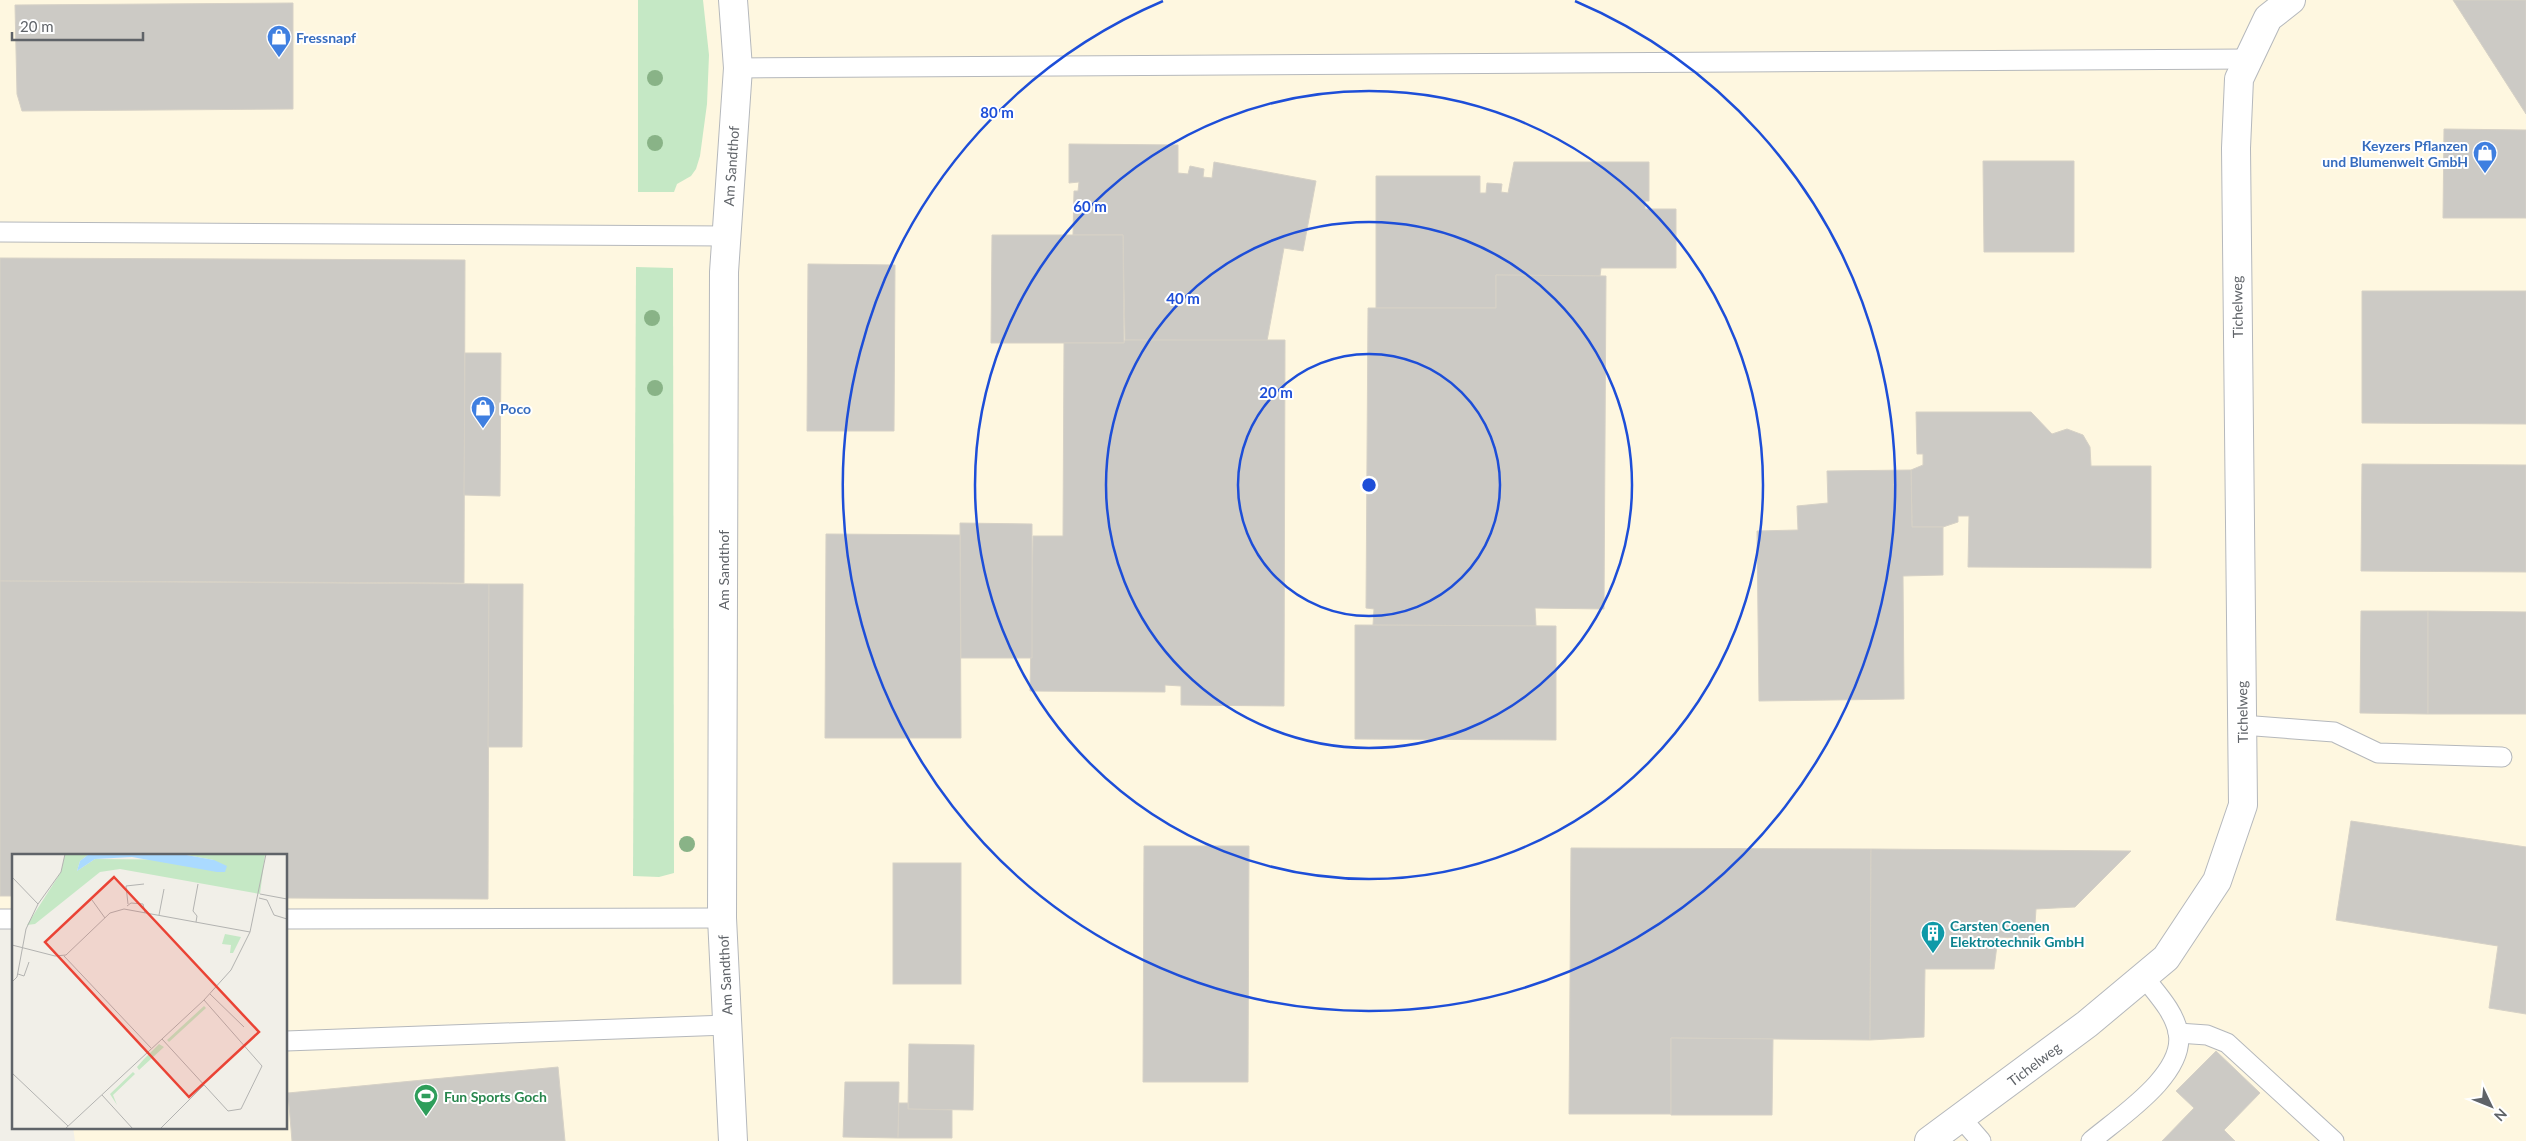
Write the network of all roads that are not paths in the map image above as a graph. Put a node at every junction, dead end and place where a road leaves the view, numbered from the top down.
1 (733, 0) edge
2 (2291, 0) edge
3 (2249, 59) junction
4 (738, 68) junction
5 (0, 232) edge
6 (727, 236) junction
7 (2242, 725) junction
8 (2502, 758) dead end
9 (722, 918) junction
10 (288, 919) edge
11 (2144, 977) junction
12 (727, 1025) junction
13 (2178, 1033) junction
14 (288, 1041) edge
15 (1961, 1118) junction
16 (733, 1141) edge
17 (1929, 1141) edge
18 (1981, 1141) edge
19 (2091, 1141) edge
20 (2334, 1141) edge

1 - 4 street, Am Sandthof
2 - 3 street, Tichelweg
3 - 4 lane
3 - 7 street, Tichelweg
4 - 6 street, Am Sandthof
5 - 6 lane
6 - 9 street, Am Sandthof
7 - 8 lane
7 - 11 street, Tichelweg
9 - 10 lane
9 - 12 street, Am Sandthof
11 - 13 lane
11 - 15 street, Tichelweg
12 - 14 lane
12 - 16 street, Am Sandthof
13 - 19 lane
13 - 20 lane
15 - 17 street, Tichelweg
15 - 18 lane

